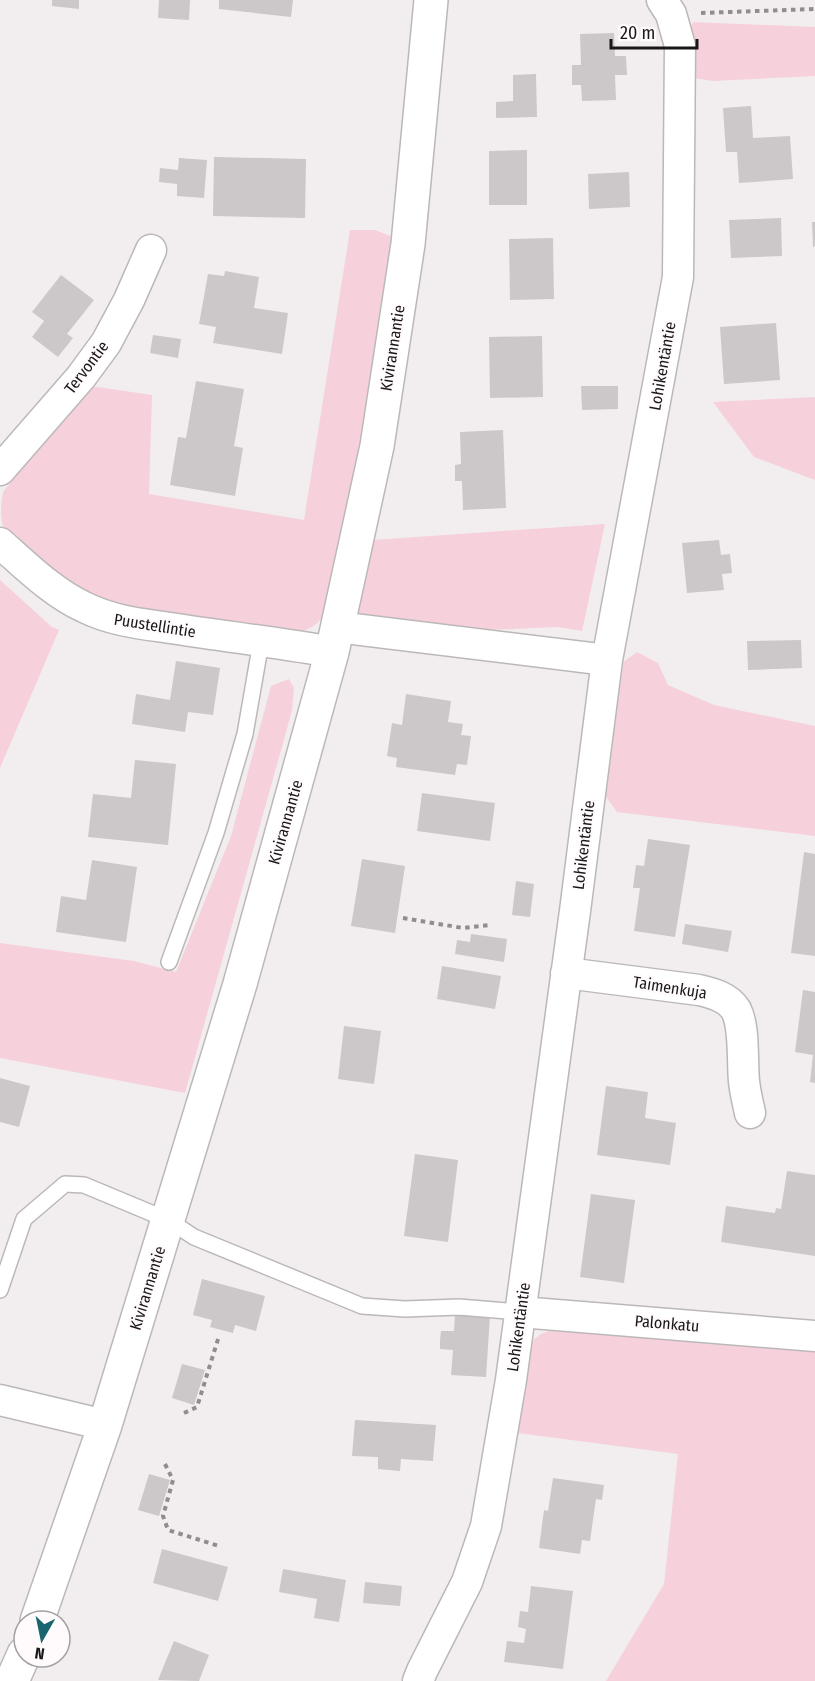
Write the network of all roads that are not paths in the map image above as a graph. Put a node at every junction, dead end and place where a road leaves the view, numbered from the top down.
1 (431, 0) edge
2 (666, 7) edge
3 (151, 250) dead end
4 (0, 470) edge
5 (0, 543) edge
6 (335, 640) junction
7 (261, 642) junction
8 (607, 660) junction
9 (168, 962) dead end
10 (566, 972) junction
11 (750, 1113) dead end
12 (168, 1220) junction
13 (0, 1290) edge
14 (520, 1312) junction
15 (815, 1336) edge
16 (0, 1400) edge
17 (105, 1425) junction
18 (40, 1609) edge
19 (418, 1681) edge

1 - 6 street, Kivirannantie
2 - 8 street, Lohikentäntie
3 - 4 street, Tervontie
5 - 7 street, Puustellintie
6 - 7 street, Puustellintie
6 - 8 street, Puustellintie
6 - 12 street, Kivirannantie
7 - 9 lane
8 - 10 street, Lohikentäntie
10 - 11 street, Taimenkuja
10 - 14 street, Lohikentäntie
12 - 13 lane
12 - 14 lane
12 - 17 street, Kivirannantie
14 - 15 street, Palonkatu
14 - 19 street, Lohikentäntie
16 - 17 street
17 - 18 street, Kivirannantie

